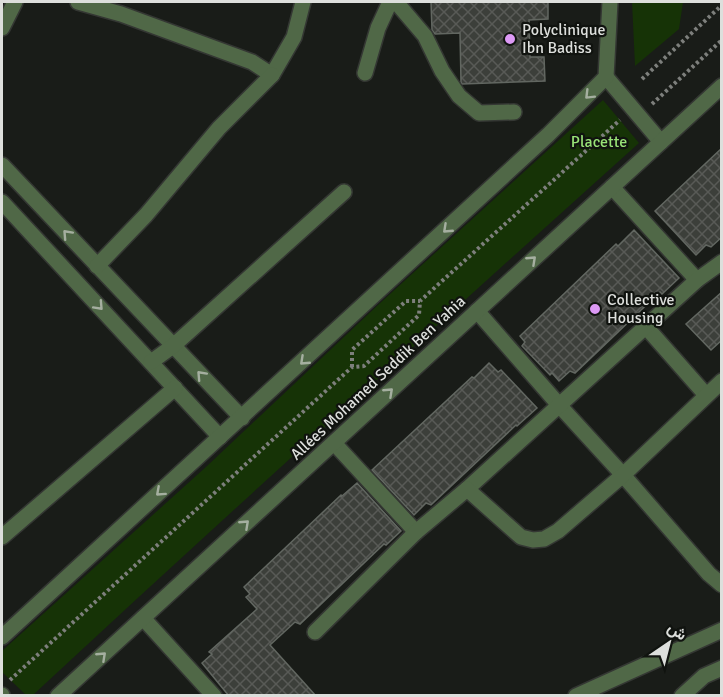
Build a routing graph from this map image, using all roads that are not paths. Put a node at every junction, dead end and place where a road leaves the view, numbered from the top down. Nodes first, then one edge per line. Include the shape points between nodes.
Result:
1 (15, 2) edge
2 (78, 2) edge
3 (303, 2) edge
4 (390, 2) edge
5 (396, 2) edge
6 (610, 2) edge
7 (2, 28) edge
8 (365, 73) dead end
9 (272, 75) junction
10 (606, 77) junction
11 (722, 86) edge
12 (514, 112) dead end
13 (661, 142) junction
14 (2, 165) edge
15 (612, 187) junction
16 (344, 192) dead end
17 (2, 202) edge
18 (722, 262) edge
19 (97, 266) junction
20 (698, 280) junction
21 (477, 311) junction
22 (647, 328) junction
23 (173, 346) junction
24 (152, 362) junction
25 (722, 381) edge
26 (176, 388) junction
27 (706, 395) junction
28 (559, 405) junction
29 (242, 418) junction
30 (220, 437) junction
31 (334, 442) junction
32 (623, 475) junction
33 (467, 489) junction
34 (416, 532) junction
35 (2, 537) edge
36 (722, 585) edge
37 (143, 618) junction
38 (722, 630) edge
39 (315, 632) dead end
40 (2, 638) edge
41 (722, 668) edge
42 (58, 696) edge
43 (214, 696) edge
44 (576, 696) edge
45 (682, 696) edge

1 - 7 street
2 - 9 street via 252,62
3 - 9 street via 294,36
4 - 8 street
5 - 12 street via 425,36 459,96 479,113
6 - 10 street
9 - 19 street via 219,128 147,215
10 - 13 street
10 -> 29 street
11 - 13 street, Allées Mohamed Seddik Ben Yahia
13 - 15 street, Allées Mohamed Seddik Ben Yahia
19 -> 14 street
15 - 20 street
21 -> 15 street, Allées Mohamed Seddik Ben Yahia
16 - 23 street
17 -> 24 street
18 - 20 street
19 - 23 street
20 - 22 street
21 - 28 street
31 -> 21 street, Allées Mohamed Seddik Ben Yahia
22 - 27 street
22 - 28 street
23 - 24 street
29 -> 23 street
24 - 26 street
25 - 27 street
26 - 30 street
26 - 35 street
27 - 32 street
28 - 32 street
28 - 33 street
29 - 30 street
30 -> 40 street
31 - 34 street
37 -> 31 street, Allées Mohamed Seddik Ben Yahia
32 - 33 street via 544,539 520,537
32 - 36 street
33 - 34 street
34 - 39 street
42 -> 37 street, Allées Mohamed Seddik Ben Yahia
37 - 43 street
38 - 44 street
41 - 45 street via 704,676

